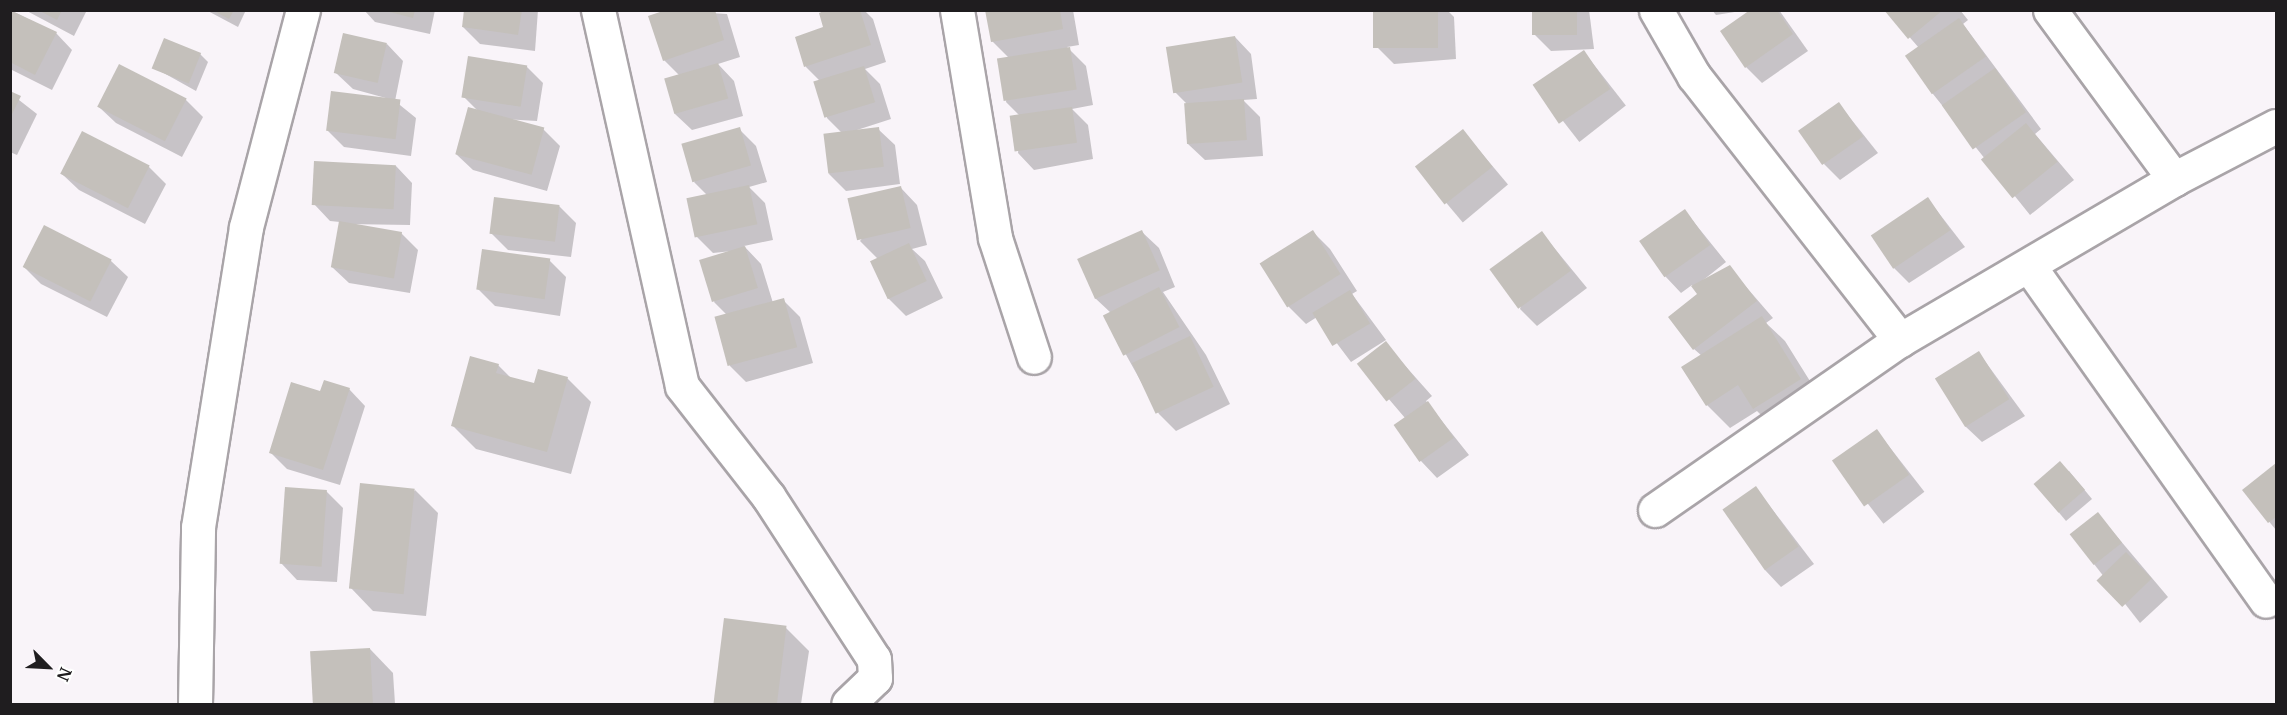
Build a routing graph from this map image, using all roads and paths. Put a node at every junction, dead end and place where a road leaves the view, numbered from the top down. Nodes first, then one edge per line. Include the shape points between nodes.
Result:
1 (303, 10) edge
2 (598, 10) edge
3 (957, 10) edge
4 (1656, 10) edge
5 (2050, 10) edge
6 (2277, 126) edge
7 (2174, 179) junction
8 (2029, 266) junction
9 (1900, 340) junction
10 (1034, 357) dead end
11 (1655, 510) dead end
12 (2266, 601) dead end
13 (195, 705) edge
14 (848, 705) edge

1 - 13 street via 246,227 200,516
2 - 14 street via 682,386 768,496 874,659 875,678
3 - 10 street via 995,238
4 - 9 street via 1694,76 1757,151
5 - 7 street
6 - 7 street
7 - 8 street
8 - 9 street
8 - 12 street
9 - 11 street

